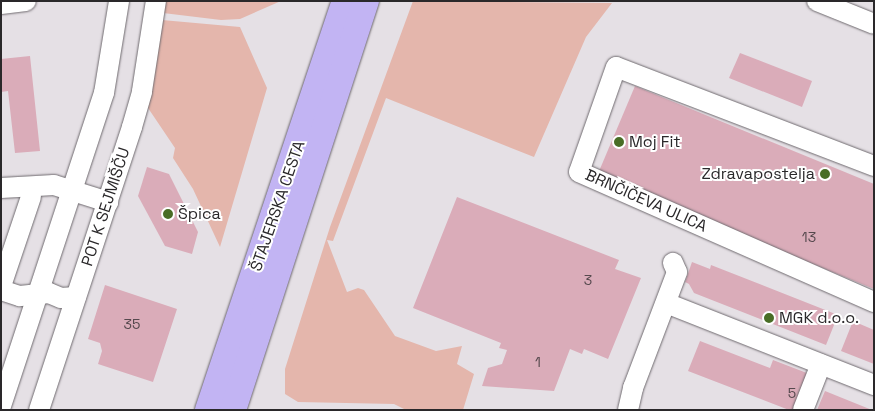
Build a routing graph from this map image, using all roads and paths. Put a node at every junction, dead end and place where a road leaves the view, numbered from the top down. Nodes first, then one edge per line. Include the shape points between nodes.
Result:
1 (26, 1) edge
2 (119, 1) edge
3 (156, 1) edge
4 (345, 1) edge
5 (366, 1) edge
6 (817, 1) edge
7 (1, 4) edge
8 (874, 24) edge
9 (874, 166) edge
10 (1, 188) edge
11 (72, 191) junction
12 (31, 197) dead end
13 (108, 202) junction
14 (672, 263) dead end
15 (1, 288) edge
16 (41, 288) junction
17 (76, 297) junction
18 (874, 302) edge
19 (666, 303) junction
20 (821, 364) junction
21 (245, 373) junction
22 (874, 385) edge
23 (1, 406) edge
24 (39, 410) edge
25 (208, 410) edge
26 (233, 410) edge
27 (252, 410) edge
28 (628, 410) edge
29 (803, 410) edge

1 - 7 street
2 - 11 street via 104,93
3 - 13 street, POT K SEJMIŠČU via 142,91
4 - 25 main road, ŠTAJERSKA CESTA
5 - 21 main road, ŠTAJERSKA CESTA
6 - 8 street
9 - 18 street, BRNČIČEVA ULICA via 616,67 579,172
10 - 11 street via 54,185
11 - 13 street
11 - 16 street
12 - 15 street
13 - 17 street, POT K SEJMIŠČU
14 - 19 street via 677,272
15 - 16 street via 20,296
16 - 17 street
16 - 23 street
17 - 24 street, POT K SEJMIŠČU
19 - 20 street
19 - 28 street via 633,388
20 - 22 street
20 - 29 street
21 - 26 main road, ŠTAJERSKA CESTA
21 - 27 main road

